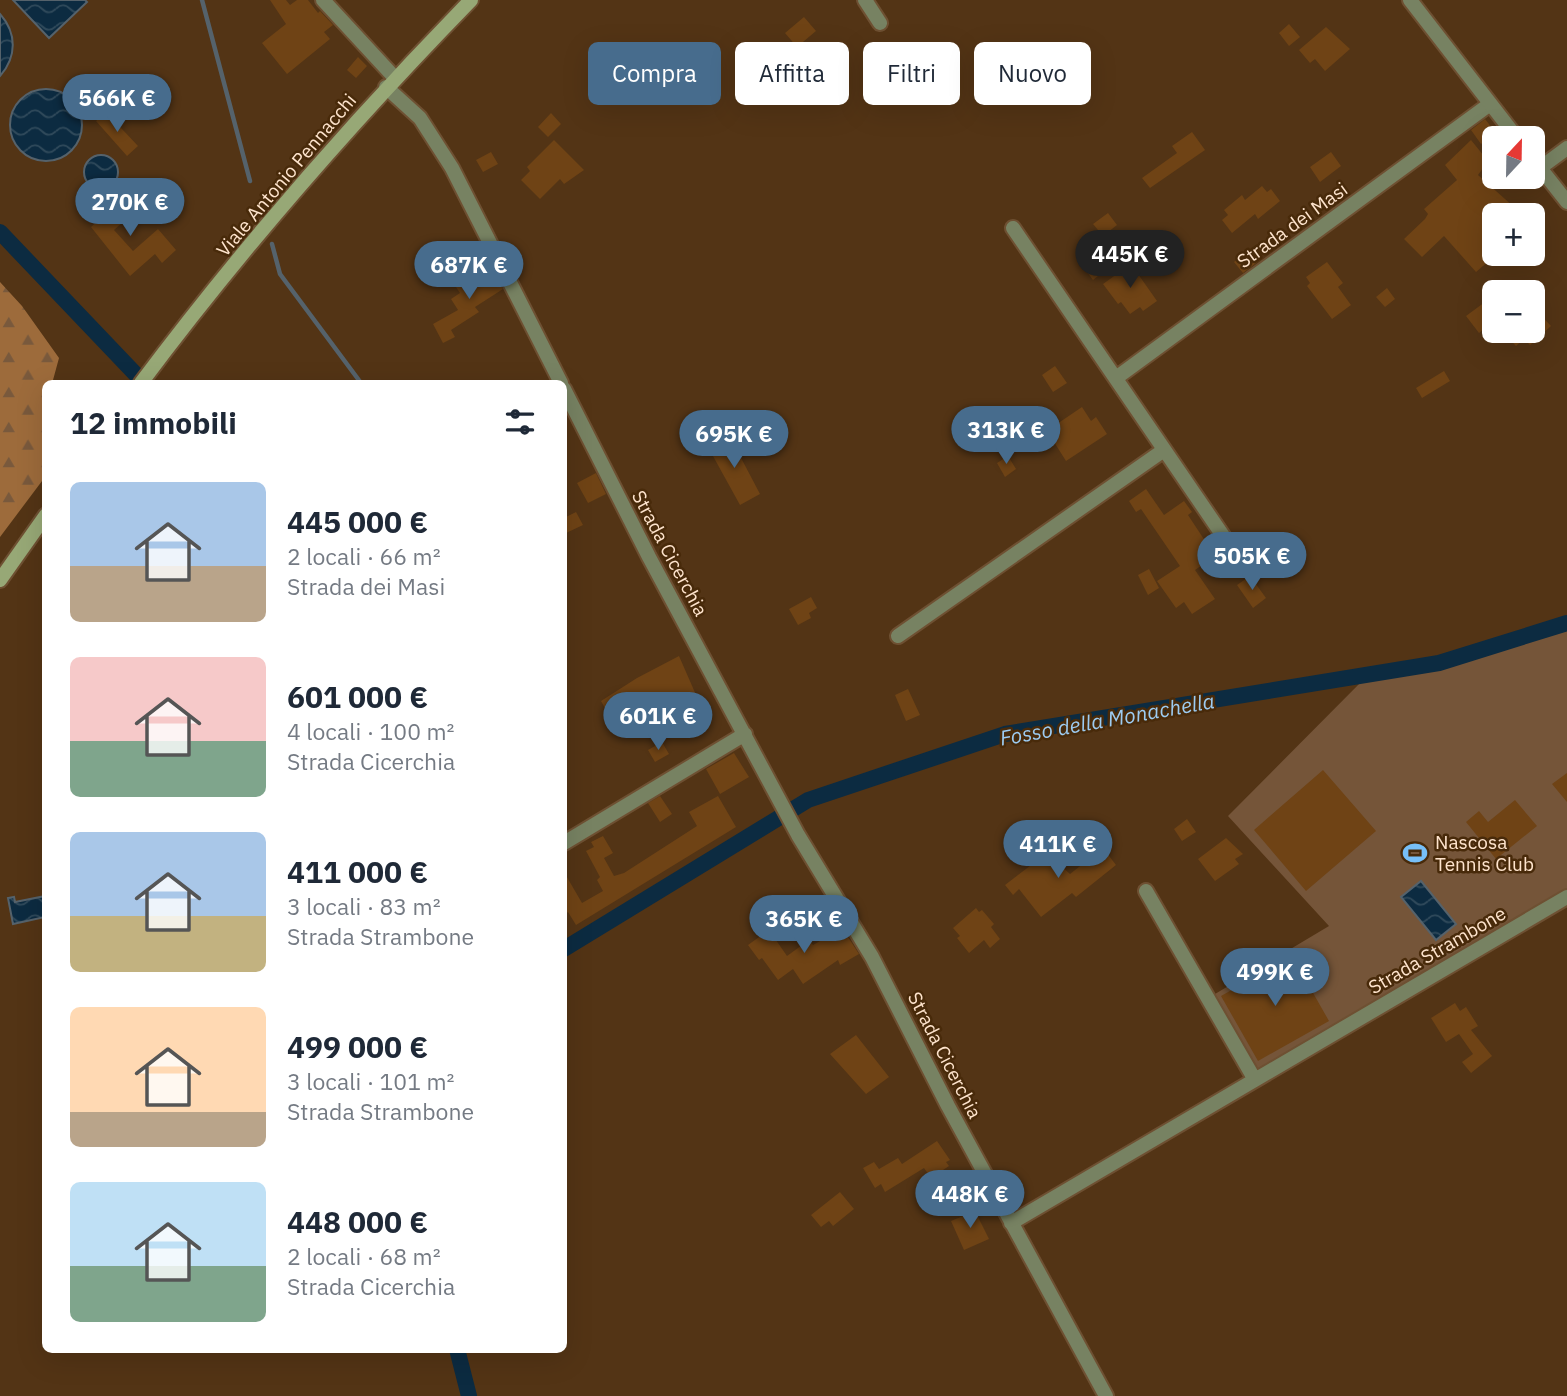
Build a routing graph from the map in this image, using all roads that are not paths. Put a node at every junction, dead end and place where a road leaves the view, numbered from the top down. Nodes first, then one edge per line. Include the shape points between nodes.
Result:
1 (323, 0) edge
2 (471, 0) edge
3 (864, 0) edge
4 (1410, 0) edge
5 (880, 23) dead end
6 (391, 83) junction
7 (1490, 104) junction
8 (1507, 126) edge
9 (1567, 148) edge
10 (1545, 159) edge
11 (1545, 173) edge
12 (1567, 202) edge
13 (1013, 228) dead end
14 (1116, 378) junction
15 (143, 380) edge
16 (559, 380) edge
17 (567, 394) edge
18 (1164, 450) junction
19 (42, 521) edge
20 (1230, 546) dead end
21 (0, 580) edge
22 (898, 636) dead end
23 (745, 734) junction
24 (567, 842) edge
25 (1146, 891) dead end
26 (1567, 897) edge
27 (1255, 1080) junction
28 (1011, 1223) junction
29 (1106, 1396) edge

1 - 6 street
2 - 6 main road, Viale Antonio Pennacchi
3 - 5 street
4 - 7 street
6 - 15 main road, Viale Antonio Pennacchi via 262,230
6 - 16 street via 452,169
7 - 8 street
7 - 14 street, Strada dei Masi
9 - 10 street
11 - 12 street
13 - 14 street
14 - 18 street
17 - 23 street, Strada Cicerchia
18 - 20 street
18 - 22 street
19 - 21 main road
23 - 24 street
23 - 28 street, Strada Cicerchia via 798,835 876,964
25 - 27 street
26 - 27 street, Strada Strambone
27 - 28 street, Strada Strambone
28 - 29 street, Strada Cicerchia

